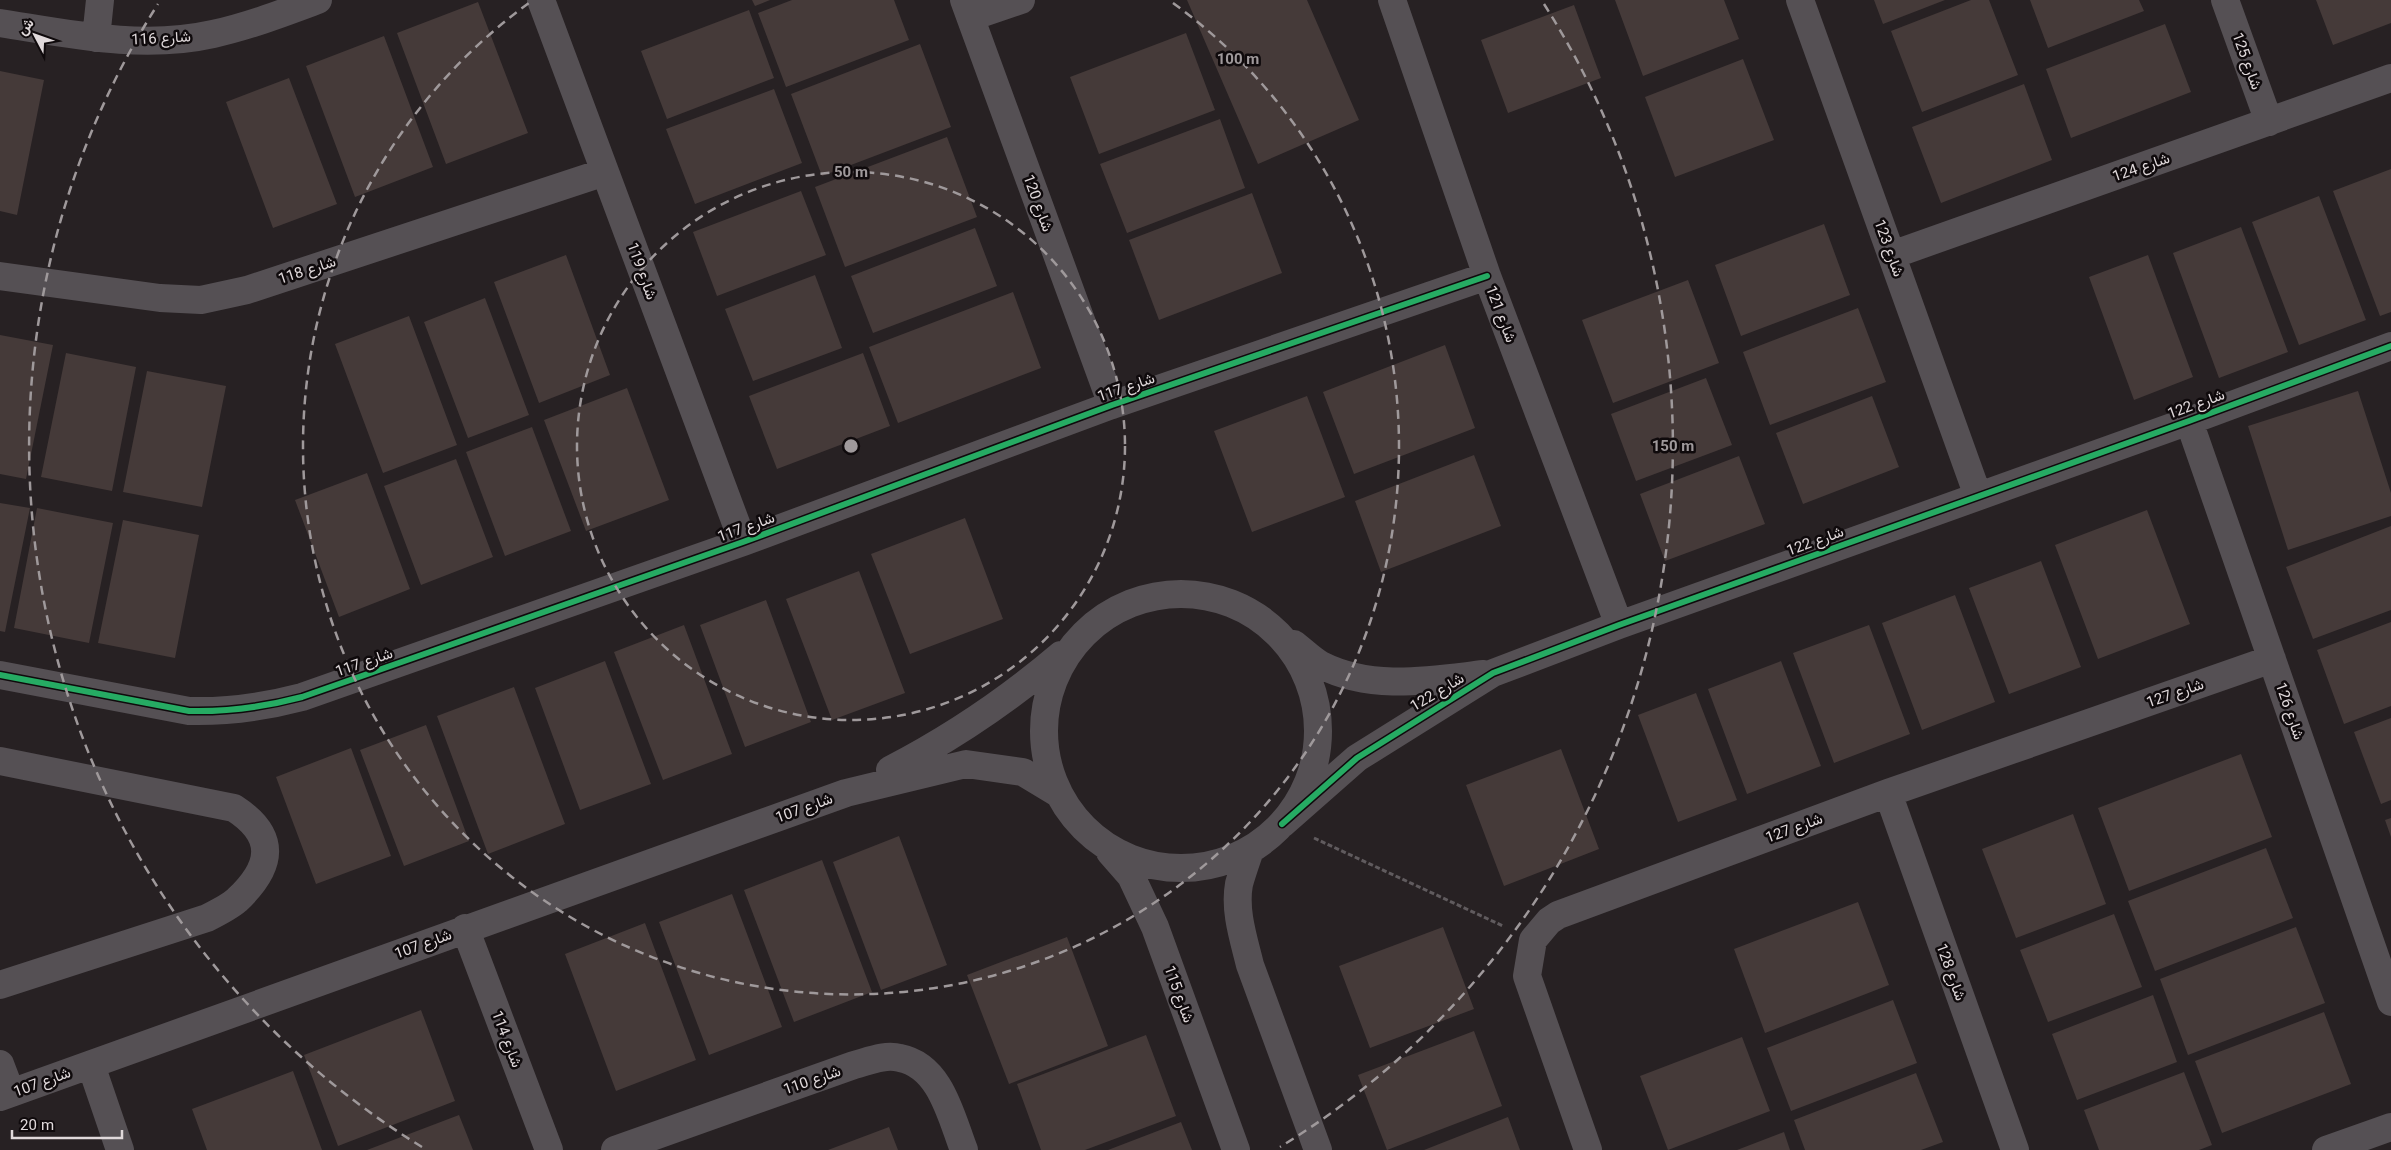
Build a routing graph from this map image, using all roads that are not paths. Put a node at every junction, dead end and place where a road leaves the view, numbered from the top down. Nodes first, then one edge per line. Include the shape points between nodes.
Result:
1 (100, 0) edge
2 (318, 0) edge
3 (541, 0) edge
4 (1021, 0) edge
5 (1392, 0) edge
6 (1800, 0) edge
7 (2225, 0) edge
8 (967, 9) edge
9 (0, 23) edge
10 (96, 38) junction
11 (2391, 78) edge
12 (2269, 122) junction
13 (605, 172) junction
14 (1892, 255) junction
15 (0, 276) edge
16 (1487, 276) junction
17 (2391, 346) edge
18 (1112, 405) junction
19 (2189, 421) junction
20 (1978, 496) junction
21 (742, 542) junction
22 (1619, 625) junction
23 (1284, 637) junction
24 (1068, 649) junction
25 (2272, 659) junction
26 (1492, 673) junction
27 (0, 675) edge
28 (0, 761) edge
29 (1056, 792) junction
30 (846, 793) junction
31 (1888, 794) junction
32 (1282, 824) junction
33 (1105, 847) junction
34 (1250, 850) junction
35 (465, 928) junction
36 (0, 985) edge
37 (2391, 1002) edge
38 (0, 1064) edge
39 (91, 1065) junction
40 (6, 1095) edge
41 (2391, 1127) edge
42 (120, 1150) edge
43 (549, 1150) edge
44 (614, 1150) edge
45 (964, 1150) edge
46 (1236, 1150) edge
47 (1318, 1150) edge
48 (1588, 1150) edge
49 (2015, 1150) edge
50 (2326, 1150) edge

1 - 10 street
2 - 10 street, شارع 116 via 264,20 212,34 168,40
3 - 13 street, شارع 119
4 - 8 street
5 - 16 street, شارع 121
6 - 14 street, شارع 123
7 - 12 street, شارع 125
8 - 18 street, شارع 120
9 - 10 street, شارع 116
11 - 12 street, شارع 124
12 - 14 street, شارع 124
13 - 15 street, شارع 118 via 247,290 201,300 108,293
13 - 21 street, شارع 119
14 - 20 street, شارع 123
16 - 18 street, شارع 117
16 - 22 street, شارع 121
17 - 19 street, شارع 122
18 - 21 street, شارع 117
19 - 20 street, شارع 122
19 - 25 street, شارع 126
20 - 22 street, شارع 122
21 - 27 street, شارع 117 via 302,697 262,707 219,712 189,711
22 - 26 street, شارع 122
23 - 24 street, شارع 122 via 1246,607 1198,592 1149,595 1104,615
23 - 26 street, شارع 122 via 1321,665 1376,680 1407,683
23 - 32 street via 1310,681 1319,731 1309,781
24 - 29 street via 1047,695 1042,744
24 - 30 street, شارع 107 via 1022,688 960,731
25 - 31 street, شارع 127
25 - 37 street, شارع 126
26 - 32 street, شارع 122 via 1357,758
28 - 36 street via 234,808 262,832 266,846 263,864 251,885 236,901 207,918
29 - 30 street, شارع 107 via 1024,772 966,764
29 - 33 street via 1077,823
30 - 35 street, شارع 107
31 - 48 street, شارع 127 via 1549,921 1533,940 1527,976
31 - 49 street, شارع 128
32 - 34 street, شارع 122
33 - 34 street, شارع 122 via 1140,863 1177,869 1215,865
33 - 46 street, شارع 115 via 1131,876 1155,927
34 - 47 street via 1239,886 1242,935
35 - 39 street, شارع 107
35 - 43 street, شارع 114
38 - 40 street
39 - 40 street, شارع 107
39 - 42 street
41 - 50 street
44 - 45 street, شارع 110 via 854,1065 900,1057 919,1065 941,1091

